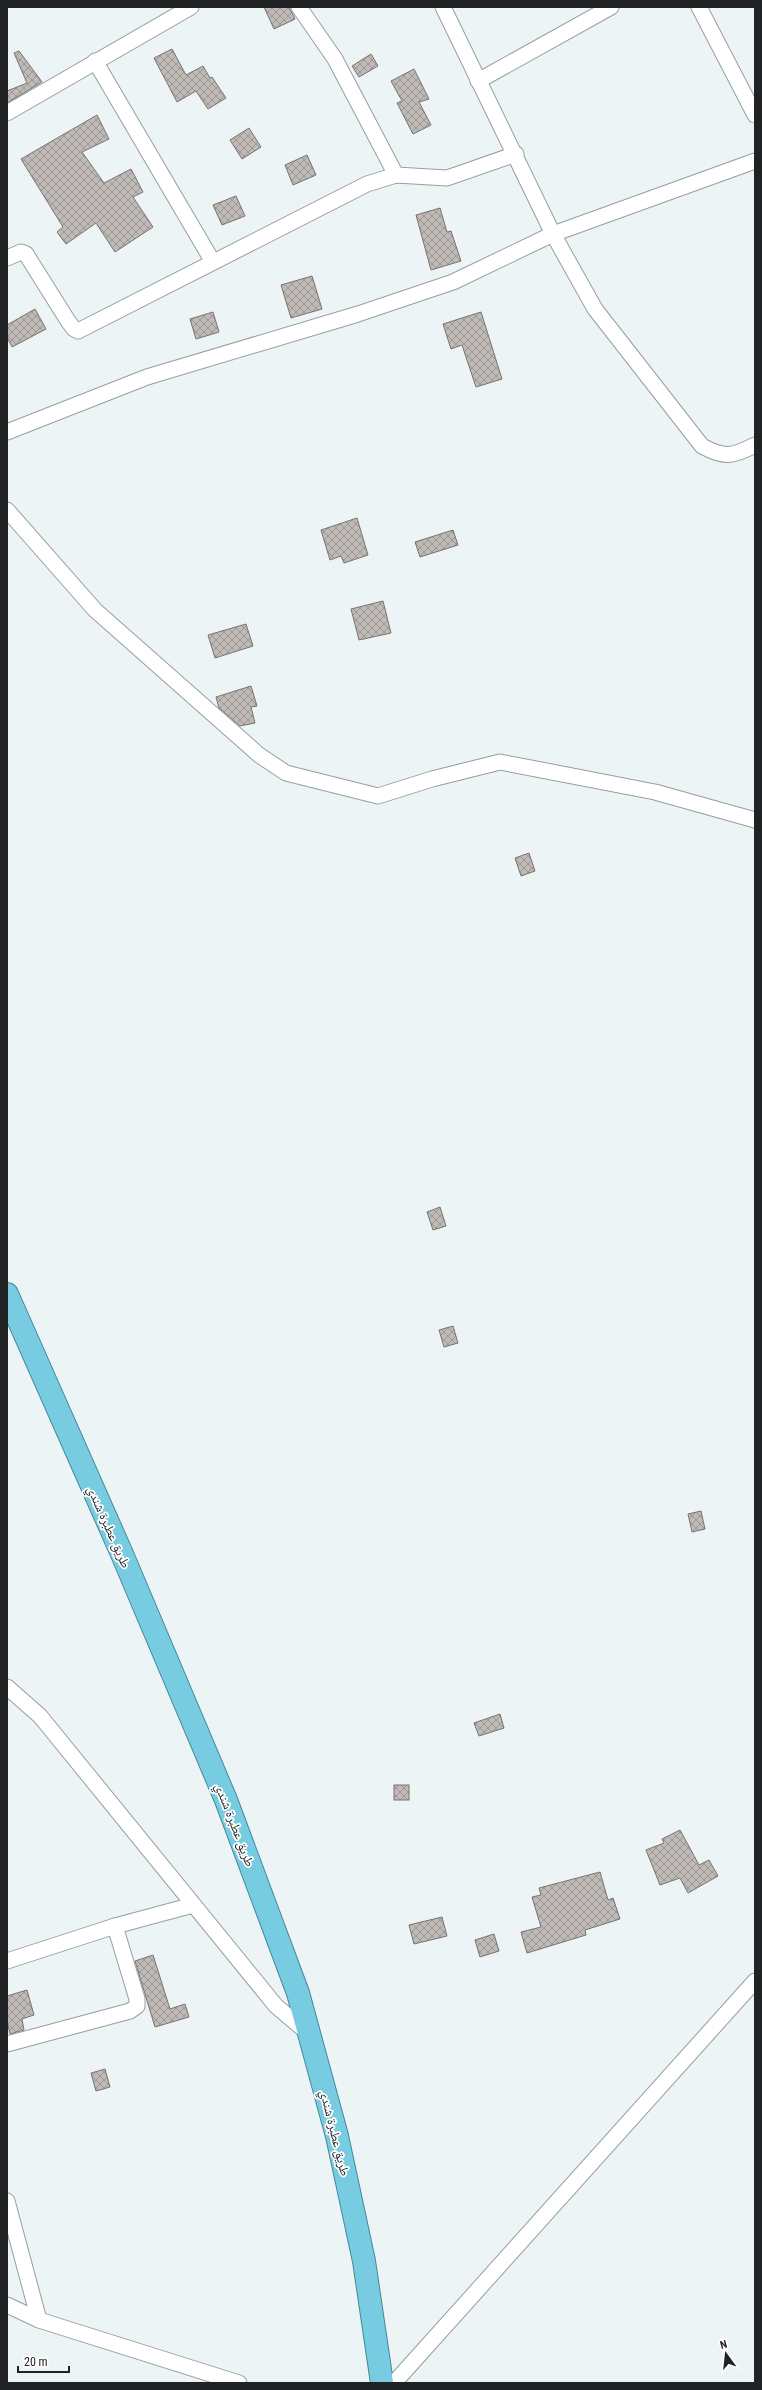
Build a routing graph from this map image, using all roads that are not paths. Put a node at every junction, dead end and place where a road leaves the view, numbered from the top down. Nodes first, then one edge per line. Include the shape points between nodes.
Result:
1 (191, 7) edge
2 (299, 7) edge
3 (443, 7) edge
4 (611, 7) edge
5 (699, 7) edge
6 (95, 61) junction
7 (478, 81) junction
8 (7, 113) edge
9 (755, 115) edge
10 (516, 154) junction
11 (755, 161) edge
12 (396, 175) junction
13 (552, 234) junction
14 (7, 258) edge
15 (212, 262) junction
16 (7, 432) edge
17 (755, 445) edge
18 (7, 510) edge
19 (755, 820) edge
20 (7, 1294) edge
21 (7, 1687) edge
22 (193, 1905) junction
23 (115, 1926) junction
24 (7, 1961) edge
25 (755, 1981) edge
26 (308, 2033) junction
27 (7, 2044) edge
28 (7, 2201) edge
29 (7, 2305) edge
30 (39, 2320) junction
31 (239, 2383) edge
32 (382, 2383) edge
33 (394, 2383) edge

1 - 6 street
2 - 12 street via 335,59 362,106
3 - 7 street
4 - 7 street
5 - 9 street
6 - 8 street
6 - 15 street
7 - 10 street
10 - 12 street via 447,178
10 - 13 street
11 - 13 street
12 - 15 street via 367,184
13 - 16 street via 453,282 358,314 147,377
13 - 17 street via 595,308 702,446 718,455 737,454
14 - 15 street via 21,252 26,254 68,321 78,331
18 - 19 street via 95,610 259,755 286,773 378,796 500,762 655,792
20 - 26 highway, طريق عطبرة شندي via 122,1554 226,1800 298,1993
21 - 22 street via 40,1716
22 - 23 street
22 - 26 street via 276,2006
23 - 24 street
23 - 27 street via 137,2006 130,2011
25 - 33 street
26 - 32 highway, طريق عطبرة شندي via 337,2136 362,2253
28 - 30 street
29 - 30 street
30 - 31 street

